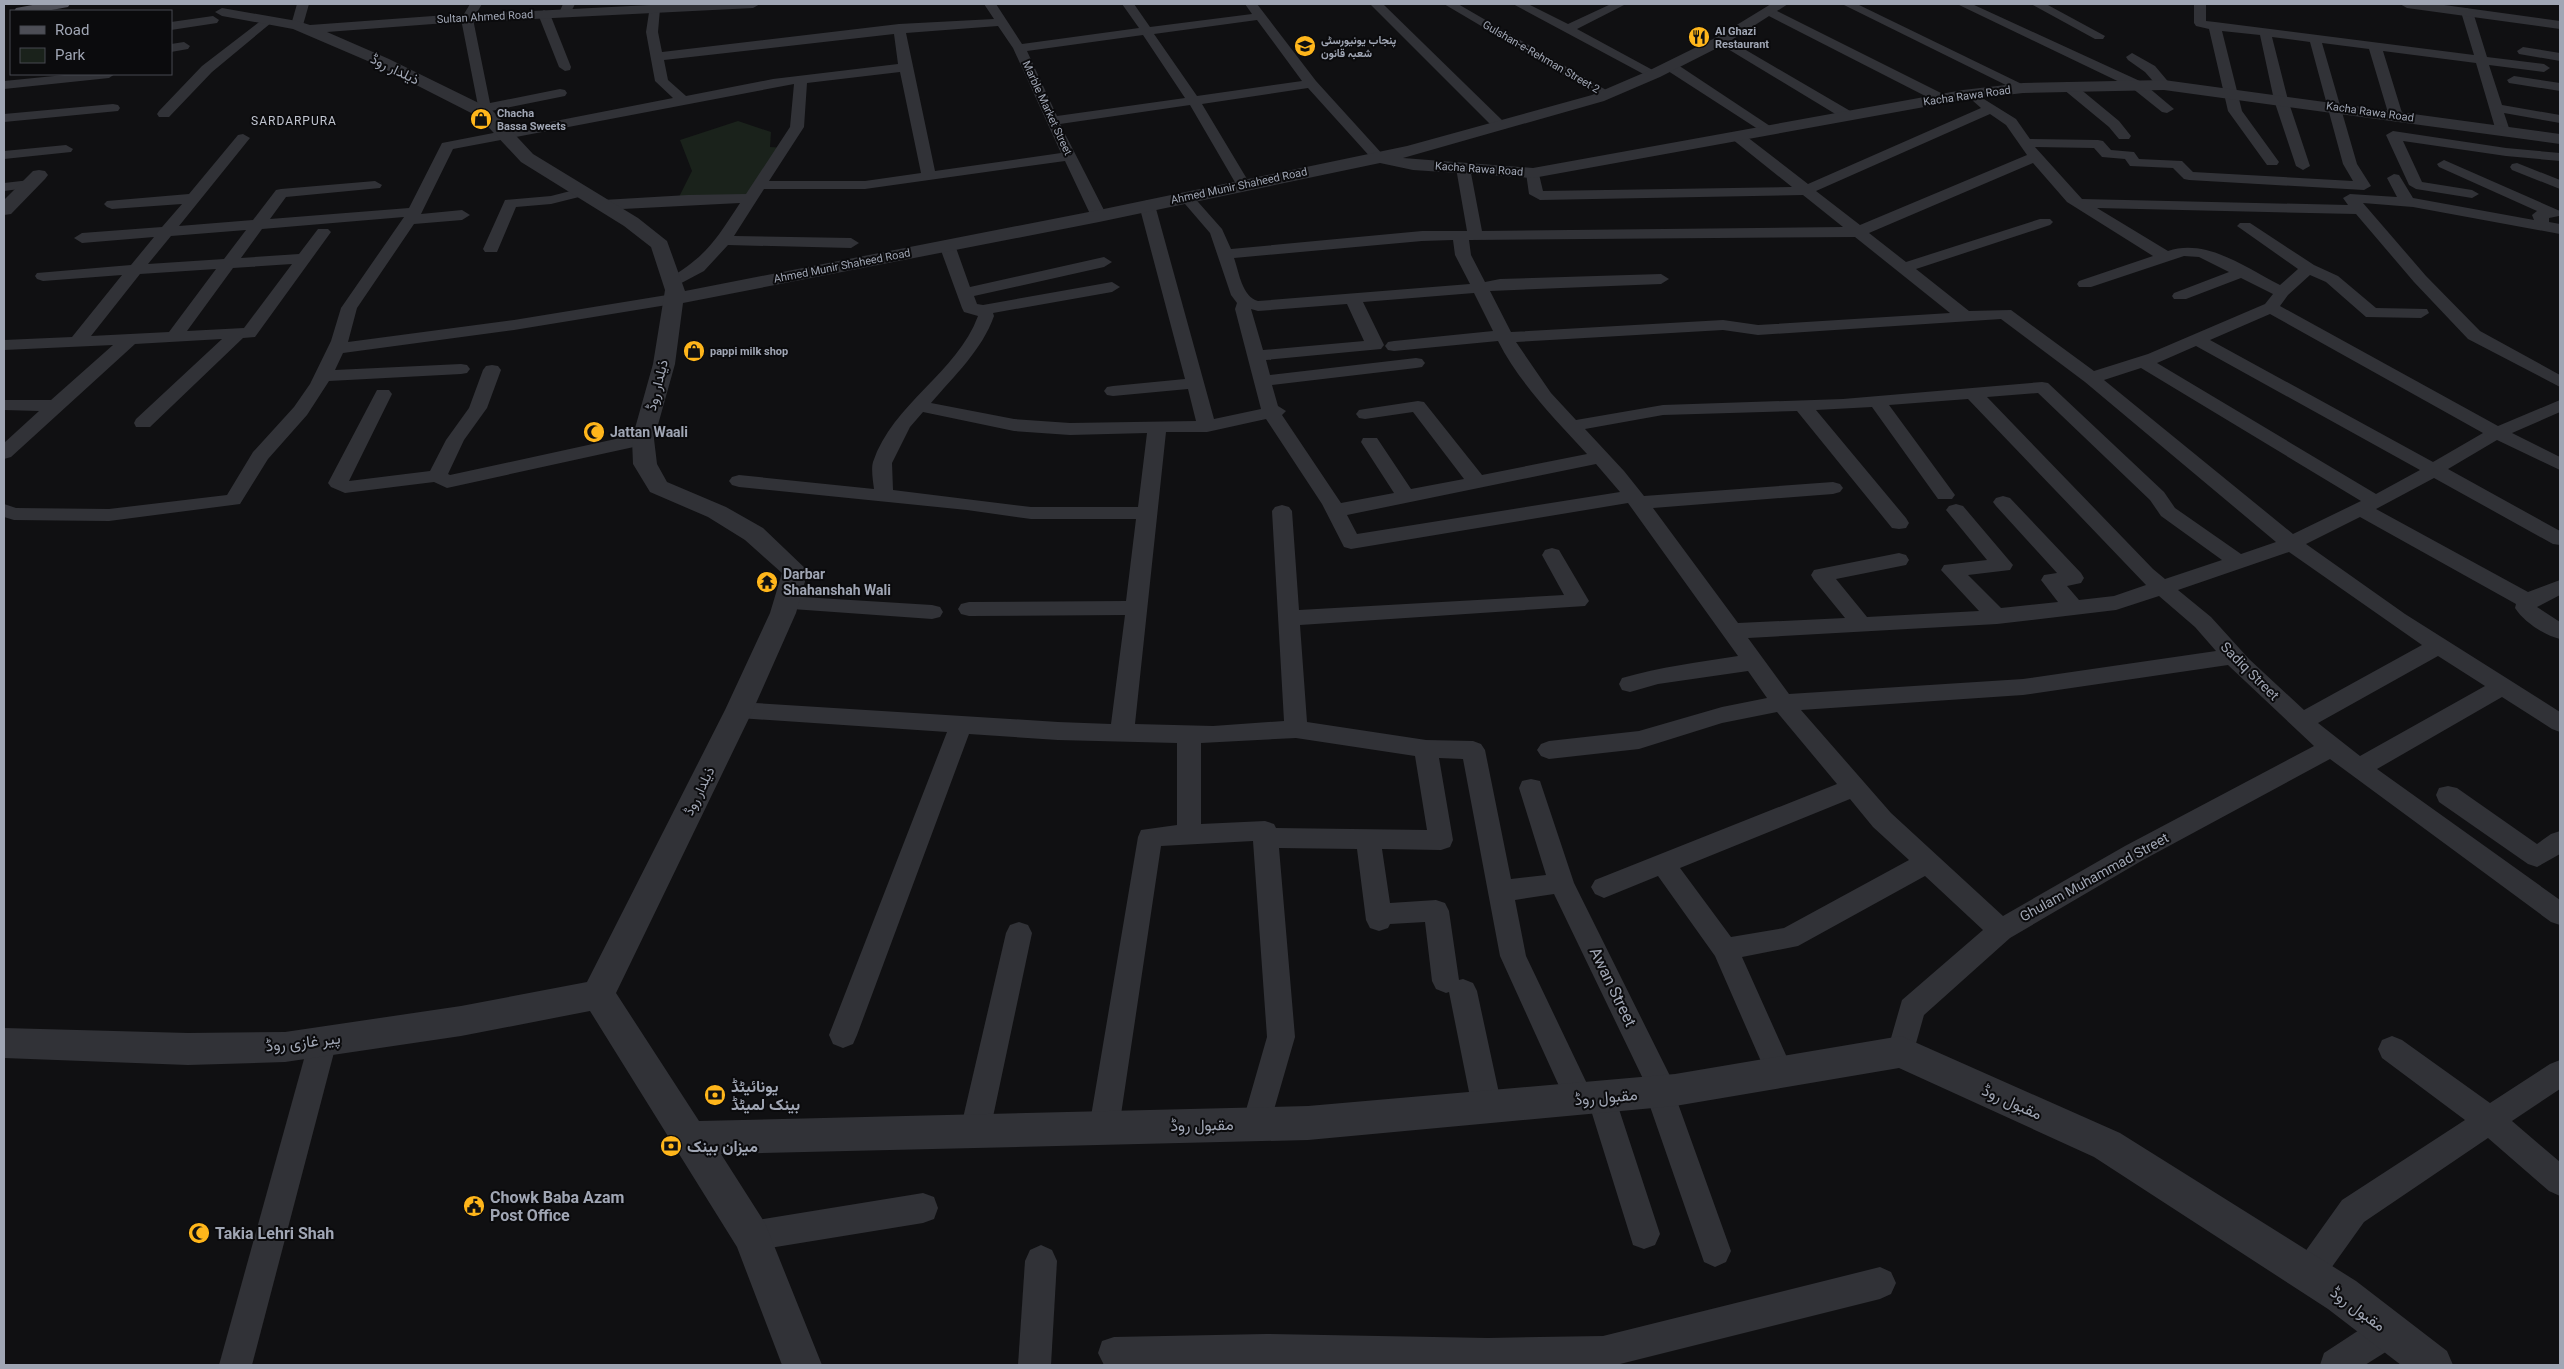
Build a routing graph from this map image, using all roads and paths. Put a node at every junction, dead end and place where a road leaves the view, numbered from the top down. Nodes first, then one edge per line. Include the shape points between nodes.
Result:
1 (63, 4) edge
2 (476, 4) edge
3 (753, 4) edge
4 (990, 4) edge
5 (1128, 4) edge
6 (1251, 4) edge
7 (1376, 4) edge
8 (1450, 4) edge
9 (1519, 4) edge
10 (1620, 4) edge
11 (1848, 4) edge
12 (1963, 4) edge
13 (2037, 4) edge
14 (2200, 4) edge
15 (2407, 4) edge
16 (2521, 4) edge
17 (719, 5) edge
18 (1775, 7) edge
19 (567, 9) edge
20 (654, 9) junction
21 (30, 10) edge
22 (2467, 12) junction
23 (544, 14) junction
24 (218, 16) joint
25 (1261, 16) junction
26 (302, 19) edge
27 (467, 19) junction
28 (267, 20) junction
29 (2524, 20) junction
30 (1002, 22) junction
31 (2560, 25) edge
32 (172, 26) edge
33 (2215, 26) junction
34 (899, 28) junction
35 (1568, 29) junction
36 (1148, 31) junction
37 (2265, 32) junction
38 (2098, 36) dead end
39 (2315, 39) junction
40 (1722, 40) junction
41 (2477, 45) junction
42 (2375, 47) junction
43 (1020, 48) junction
44 (2496, 48) dead end
45 (2514, 50) dead end
46 (656, 56) junction
47 (2132, 57) dead end
48 (2560, 57) edge
49 (2482, 60) junction
50 (1670, 66) junction
51 (565, 67) dead end
52 (905, 67) junction
53 (2544, 68) dead end
54 (1654, 74) junction
55 (99, 75) edge
56 (2487, 76) junction
57 (800, 80) junction
58 (1312, 84) junction
59 (4, 85) edge
60 (2137, 85) junction
61 (2164, 85) junction
62 (2068, 86) junction
63 (2560, 87) edge
64 (2023, 88) junction
65 (1606, 94) junction
66 (1970, 94) junction
67 (2232, 94) junction
68 (1942, 99) junction
69 (684, 100) junction
70 (2281, 100) junction
71 (1194, 101) junction
72 (2334, 107) junction
73 (113, 108) dead end
74 (1992, 108) junction
75 (2496, 108) junction
76 (2167, 109) dead end
77 (484, 111) junction
78 (164, 114) dead end
79 (1847, 115) junction
80 (2396, 116) junction
81 (4, 118) edge
82 (2560, 119) edge
83 (572, 121) junction
84 (1052, 121) junction
85 (1500, 126) junction
86 (1769, 130) junction
87 (2503, 131) junction
88 (504, 134) junction
89 (1737, 136) junction
90 (2124, 136) dead end
91 (243, 138) dead end
92 (2560, 140) edge
93 (2026, 143) junction
94 (66, 150) dead end
95 (4, 155) edge
96 (1069, 156) junction
97 (2035, 157) junction
98 (2560, 157) edge
99 (1378, 158) junction
100 (2272, 162) dead end
101 (2444, 164) dead end
102 (2303, 166) dead end
103 (2517, 167) dead end
104 (1463, 168) junction
105 (1533, 173) junction
106 (929, 177) junction
107 (2394, 178) dead end
108 (35, 180) joint
109 (1243, 184) junction
110 (375, 185) dead end
111 (759, 185) junction
112 (2560, 185) edge
113 (4, 187) edge
114 (1805, 191) junction
115 (582, 192) junction
116 (2472, 194) dead end
117 (1186, 197) junction
118 (196, 198) junction
119 (751, 198) junction
120 (2079, 203) junction
121 (2408, 203) junction
122 (112, 204) dead end
123 (603, 205) junction
124 (1147, 205) junction
125 (4, 210) edge
126 (2359, 210) junction
127 (462, 215) dead end
128 (412, 216) junction
129 (1099, 216) junction
130 (2045, 222) dead end
131 (258, 223) junction
132 (2543, 225) junction
133 (2245, 226) dead end
134 (2560, 229) edge
135 (167, 231) junction
136 (323, 232) dead end
137 (1857, 232) junction
138 (1468, 235) junction
139 (82, 238) dead end
140 (723, 240) junction
141 (851, 243) dead end
142 (947, 245) junction
143 (492, 249) dead end
144 (1225, 254) junction
145 (2165, 256) junction
146 (305, 258) junction
147 (229, 262) junction
148 (1104, 262) dead end
149 (1903, 268) junction
150 (2308, 268) junction
151 (137, 269) junction
152 (2242, 272) junction
153 (43, 276) dead end
154 (1662, 279) dead end
155 (2085, 284) dead end
156 (1112, 287) dead end
157 (1480, 288) junction
158 (673, 291) junction
159 (2282, 292) junction
160 (964, 293) junction
161 (2180, 296) dead end
162 (1353, 298) junction
163 (1246, 303) junction
164 (2271, 308) junction
165 (983, 310) junction
166 (2421, 313) dead end
167 (1965, 316) junction
168 (239, 333) junction
169 (174, 335) junction
170 (1504, 336) junction
171 (132, 337) junction
172 (78, 340) junction
173 (2197, 340) junction
174 (4, 345) edge
175 (1394, 346) dead end
176 (336, 349) junction
177 (1256, 356) junction
178 (2143, 362) junction
179 (1416, 363) dead end
180 (461, 369) dead end
181 (492, 370) dead end
182 (324, 376) junction
183 (2091, 378) junction
184 (1263, 382) junction
185 (2560, 382) edge
186 (1195, 383) junction
187 (1113, 391) dead end
188 (1972, 392) junction
189 (383, 394) dead end
190 (1877, 401) junction
191 (4, 405) edge
192 (1802, 405) junction
193 (2560, 405) edge
194 (55, 406) junction
195 (918, 406) junction
196 (1274, 412) junction
197 (1365, 414) dead end
198 (143, 423) dead end
199 (1157, 426) junction
200 (1207, 426) junction
201 (1573, 426) junction
202 (2497, 433) junction
203 (643, 439) junction
204 (1370, 442) dead end
205 (4, 453) edge
206 (1601, 456) junction
207 (2560, 464) edge
208 (2434, 470) junction
209 (437, 476) junction
210 (739, 481) dead end
211 (1476, 482) junction
212 (1833, 488) dead end
213 (884, 495) junction
214 (1406, 496) junction
215 (1636, 500) junction
216 (2003, 502) dead end
217 (2368, 506) junction
218 (1282, 511) dead end
219 (1335, 511) junction
220 (1147, 513) junction
221 (7, 516) edge
222 (1899, 523) dead end
223 (2560, 539) edge
224 (2291, 543) junction
225 (1552, 554) dead end
226 (1899, 560) dead end
227 (2238, 562) junction
228 (2163, 587) junction
229 (2560, 587) edge
230 (2527, 601) junction
231 (786, 603) junction
232 (1136, 608) junction
233 (2074, 608) junction
234 (969, 609) dead end
235 (932, 612) dead end
236 (1997, 617) junction
237 (1289, 618) junction
238 (1862, 625) junction
239 (1732, 631) junction
240 (2560, 632) edge
241 (2438, 646) junction
242 (2233, 656) junction
243 (1754, 662) junction
244 (1630, 684) dead end
245 (2502, 686) junction
246 (1783, 703) junction
247 (739, 710) junction
248 (2302, 721) junction
249 (2560, 724) edge
250 (961, 725) junction
251 (1296, 729) junction
252 (1122, 733) junction
253 (1189, 734) junction
254 (2331, 748) junction
255 (1426, 749) junction
256 (1549, 750) dead end
257 (2359, 768) junction
258 (1854, 787) junction
259 (1531, 788) dead end
260 (2448, 795) dead end
261 (1189, 834) junction
262 (1266, 838) junction
263 (1368, 839) junction
264 (2560, 841) edge
265 (1928, 862) junction
266 (1662, 863) junction
267 (1561, 883) junction
268 (1604, 887) dead end
269 (1501, 891) junction
270 (2560, 914) edge
271 (2000, 930) junction
272 (1019, 932) dead end
273 (1725, 949) junction
274 (598, 995) junction
275 (843, 1035) dead end
276 (323, 1041) junction
277 (4, 1043) edge
278 (2392, 1049) dead end
279 (1901, 1052) junction
280 (1780, 1073) junction
281 (2560, 1073) edge
282 (1662, 1092) junction
283 (1590, 1098) junction
284 (1487, 1107) junction
285 (2489, 1120) junction
286 (1257, 1124) junction
287 (1104, 1128) junction
288 (975, 1131) junction
289 (689, 1138) junction
290 (2560, 1181) edge
291 (923, 1208) dead end
292 (1644, 1234) dead end
293 (752, 1236) junction
294 (1716, 1251) dead end
295 (1041, 1261) dead end
296 (2308, 1274) junction
297 (1880, 1283) dead end
298 (2388, 1331) junction
299 (1114, 1353) dead end
300 (1265, 1358) edge
301 (1488, 1360) edge
302 (235, 1365) edge
303 (802, 1365) edge
304 (1034, 1365) edge
305 (2336, 1365) edge
306 (2433, 1365) edge

1 - 21 main road
2 - 27 street
3 - 17 street, Sultan Ahmed Road
4 - 30 street, Marble Market Street
5 - 36 street
6 - 25 street
7 - 85 street
8 - 65 street, Gulshan-e-Rehman Street 2
9 - 35 street
10 - 35 street
11 - 64 street
12 - 60 street
13 - 38 street
14 - 33 street via 2200,23
15 - 22 street
16 - 29 street
17 - 20 street, Sultan Ahmed Road
18 - 40 street, Ahmed Munir Shaheed Road
18 - 68 street
19 - 20 street, Sultan Ahmed Road
19 - 23 street, Sultan Ahmed Road
20 - 46 street via 652,32
22 - 29 street
22 - 41 street
23 - 27 street, Sultan Ahmed Road
23 - 51 street
24 - 28 street, ذیلدار روڈ
24 - 32 street
25 - 36 street
25 - 58 street
26 - 27 street, Sultan Ahmed Road
26 - 28 street, ذیلدار روڈ
26 - 77 street, ذیلدار روڈ
27 - 77 street
28 - 78 street via 208,69
29 - 31 street
30 - 34 street
30 - 43 street, Marble Market Street
33 - 37 street
33 - 67 street
34 - 46 street
34 - 52 street
35 - 54 street
36 - 43 street
36 - 71 street
37 - 39 street
37 - 70 street
39 - 42 street
39 - 72 street
40 - 50 street, Ahmed Munir Shaheed Road
40 - 79 street
41 - 44 street
41 - 49 street
42 - 49 street
42 - 80 street
43 - 84 street, Marble Market Street
45 - 48 street
46 - 69 street via 662,81
47 - 61 street via 2150,69
49 - 53 street
49 - 56 street
50 - 54 street, Ahmed Munir Shaheed Road
50 - 86 street
52 - 57 street
52 - 106 street
54 - 65 street, Ahmed Munir Shaheed Road
55 - 59 street
56 - 63 street
56 - 75 street
57 - 69 street
57 - 111 street via 798,127
58 - 71 street
58 - 99 street
60 - 61 street, Kacha Rawa Road
60 - 62 street, Kacha Rawa Road
60 - 76 street
61 - 67 street, Kacha Rawa Road
62 - 64 street, Kacha Rawa Road
62 - 90 street
64 - 66 street, Kacha Rawa Road
65 - 85 street, Ahmed Munir Shaheed Road
66 - 68 street, Kacha Rawa Road
66 - 74 street
67 - 70 street, Kacha Rawa Road
67 - 100 street via 2235,111
68 - 79 street, Kacha Rawa Road
69 - 83 street
70 - 72 street, Kacha Rawa Road
70 - 102 street
71 - 84 street
71 - 109 street
72 - 80 street, Kacha Rawa Road
72 - 93 street via 2350,164 2364,186 2189,176 2178,164 2135,163 2129,155 2107,154 2098,144
73 - 81 street
74 - 93 street via 2011,122
74 - 114 street
75 - 82 street
75 - 87 street
77 - 83 street via 558,87
77 - 88 street, ذیلدار روڈ
79 - 86 street, Kacha Rawa Road
80 - 87 street, Kacha Rawa Road
83 - 88 street
84 - 96 street, Marble Market Street
85 - 99 street, Ahmed Munir Shaheed Road
86 - 89 street, Kacha Rawa Road
87 - 92 street, Kacha Rawa Road
88 - 115 street, ذیلدار روڈ via 527,158
88 - 128 street via 447,146
89 - 105 street, Kacha Rawa Road
89 - 114 street
91 - 118 street
93 - 97 street
94 - 95 street
96 - 106 street
96 - 129 street, Marble Market Street
97 - 120 street
97 - 137 street
98 - 116 street via 2392,135 2416,185
99 - 104 street, Kacha Rawa Road via 1414,165
99 - 109 street, Ahmed Munir Shaheed Road
101 - 132 street via 2554,213 2540,216
103 - 112 street
104 - 105 street, Kacha Rawa Road
104 - 138 street
105 - 114 street via 1536,194 1540,196
106 - 111 street via 865,186
107 - 121 street
108 - 113 street
108 - 125 street
109 - 117 street, Ahmed Munir Shaheed Road
110 - 131 street via 280,192
111 - 119 street
114 - 137 street
115 - 123 street, ذیلدار روڈ
115 - 143 street via 551,200 510,203
117 - 124 street, Ahmed Munir Shaheed Road
117 - 144 street via 1217,232
118 - 122 street
118 - 135 street
119 - 123 street
119 - 140 street
120 - 126 street
120 - 145 street
121 - 126 street via 2350,198
121 - 132 street
123 - 158 street, ذیلدار روڈ via 660,245
124 - 129 street, Ahmed Munir Shaheed Road
124 - 186 street
126 - 185 street via 2474,335
127 - 128 street
128 - 131 street
128 - 176 street via 349,308
129 - 142 street, Ahmed Munir Shaheed Road
130 - 149 street
131 - 135 street
131 - 147 street
132 - 134 street
133 - 150 street
135 - 139 street
135 - 151 street
136 - 146 street
137 - 138 street
137 - 149 street
138 - 144 street via 1422,236
138 - 157 street via 1464,255
140 - 141 street
140 - 158 street via 716,251
142 - 158 street, Ahmed Munir Shaheed Road
142 - 160 street
144 - 163 street via 1239,295
145 - 152 street via 2183,250 2202,252
145 - 155 street
146 - 147 street
146 - 168 street via 250,333
147 - 151 street
147 - 169 street
148 - 160 street
149 - 167 street
150 - 159 street
150 - 166 street via 2332,279 2372,313
151 - 153 street
151 - 172 street
152 - 159 street
152 - 161 street
154 - 157 street via 1500,284
156 - 165 street
157 - 162 street
157 - 170 street
158 - 176 street via 514,325
158 - 203 street, ذیلدار روڈ via 664,364
159 - 164 street
160 - 165 street via 970,308
162 - 163 street via 1258,306
162 - 177 street via 1374,345
163 - 177 street via 1244,309
164 - 173 street
164 - 202 street
165 - 195 street via 986,316 981,330 967,351
167 - 170 street via 1758,330 1723,325
167 - 183 street via 2005,314
168 - 169 street
168 - 198 street
169 - 171 street
170 - 175 street
170 - 201 street via 1545,397
171 - 172 street
171 - 194 street
172 - 174 street
173 - 178 street
173 - 208 street
176 - 182 street
177 - 184 street
178 - 183 street
178 - 217 street
179 - 184 street
180 - 182 street
181 - 209 street via 478,408 455,440
182 - 221 street via 302,411 260,456 233,500 109,515
183 - 224 street
184 - 196 street
186 - 187 street
186 - 200 street
188 - 190 street
188 - 227 street via 2044,388 2157,496 2168,512
188 - 228 street, Sadiq Street via 2146,574
189 - 209 street via 338,484 345,487
190 - 192 street
190 - 236 street via 1950,503 2003,565 1951,570
191 - 194 street
192 - 201 street via 1663,410
192 - 222 street
193 - 202 street
194 - 205 street
195 - 199 street via 1014,425 1070,429
195 - 213 street via 902,425 882,463
196 - 200 street
196 - 219 street
197 - 211 street via 1418,406
199 - 200 street
199 - 220 street
201 - 206 street
202 - 207 street
202 - 208 street
203 - 209 street via 447,482
203 - 231 street, ذیلدار روڈ via 645,464 658,487 717,512 754,534 796,571
204 - 214 street
206 - 211 street
206 - 215 street
208 - 217 street
208 - 223 street
210 - 213 street
211 - 214 street
212 - 215 street
213 - 220 street via 1031,513
214 - 219 street
215 - 219 street via 1351,542
215 - 239 street
216 - 233 street via 2074,578 2051,580
217 - 224 street
217 - 230 street
218 - 237 street
220 - 232 street
224 - 227 street
224 - 241 street
225 - 237 street via 1578,601
226 - 238 street via 1820,575
227 - 228 street
228 - 233 street via 2116,603
228 - 242 street, Sadiq Street via 2203,622
229 - 230 street
230 - 240 street via 2526,608 2531,614
231 - 235 street
231 - 247 street, ذیلدار روڈ
232 - 234 street
232 - 252 street
233 - 236 street
236 - 238 street
237 - 251 street
238 - 239 street
239 - 243 street
241 - 245 street
241 - 248 street
242 - 246 street via 2023,687
242 - 248 street, Sadiq Street
243 - 244 street via 1658,676
243 - 246 street
245 - 249 street
245 - 257 street
246 - 256 street via 1722,715 1639,740
246 - 258 street
247 - 250 street
247 - 274 street, ذیلدار روڈ
248 - 254 street, Sadiq Street
250 - 252 street
250 - 275 street
251 - 253 street
251 - 255 street
252 - 253 street
253 - 261 street
254 - 257 street, Sadiq Street
254 - 271 street, Ghulam Muhammad Street via 2134,853
255 - 263 street via 1440,840
255 - 269 street via 1473,750
257 - 270 street, Sadiq Street
258 - 265 street via 1882,820
258 - 266 street
259 - 267 street, Awan Street
260 - 264 street via 2537,857
261 - 262 street via 1265,831
261 - 287 street via 1150,837
262 - 263 street
262 - 286 street via 1281,1037
263 - 284 street via 1379,917 1436,911
265 - 271 street
265 - 273 street via 1789,938
266 - 268 street
266 - 273 street
267 - 269 street
267 - 282 street, Awan Street
269 - 283 street via 1513,956
271 - 279 street, Ghulam Muhammad Street via 1912,1009
272 - 288 street
273 - 280 street
274 - 276 street, پیر غازی روڈ via 461,1022
274 - 289 street
276 - 277 street, پیر غازی روڈ via 285,1046 188,1048
276 - 302 street
278 - 285 street
279 - 280 street, مقبول روڈ
279 - 296 street, مقبول روڈ via 2107,1145
280 - 282 street, مقبول روڈ
281 - 285 street
282 - 283 street, مقبول روڈ
282 - 294 street, Awan Street
283 - 284 street, مقبول روڈ
283 - 292 street
284 - 286 street, مقبول روڈ via 1308,1123
285 - 290 street
285 - 296 street via 2353,1211
286 - 287 street, مقبول روڈ
287 - 288 street, مقبول روڈ
288 - 289 street, مقبول روڈ
289 - 293 street
291 - 293 street
293 - 303 street
295 - 304 street
296 - 298 street, مقبول روڈ via 2342,1295
297 - 301 street via 1603,1352
298 - 305 street
298 - 306 street, مقبول روڈ
299 - 300 street
300 - 301 street

